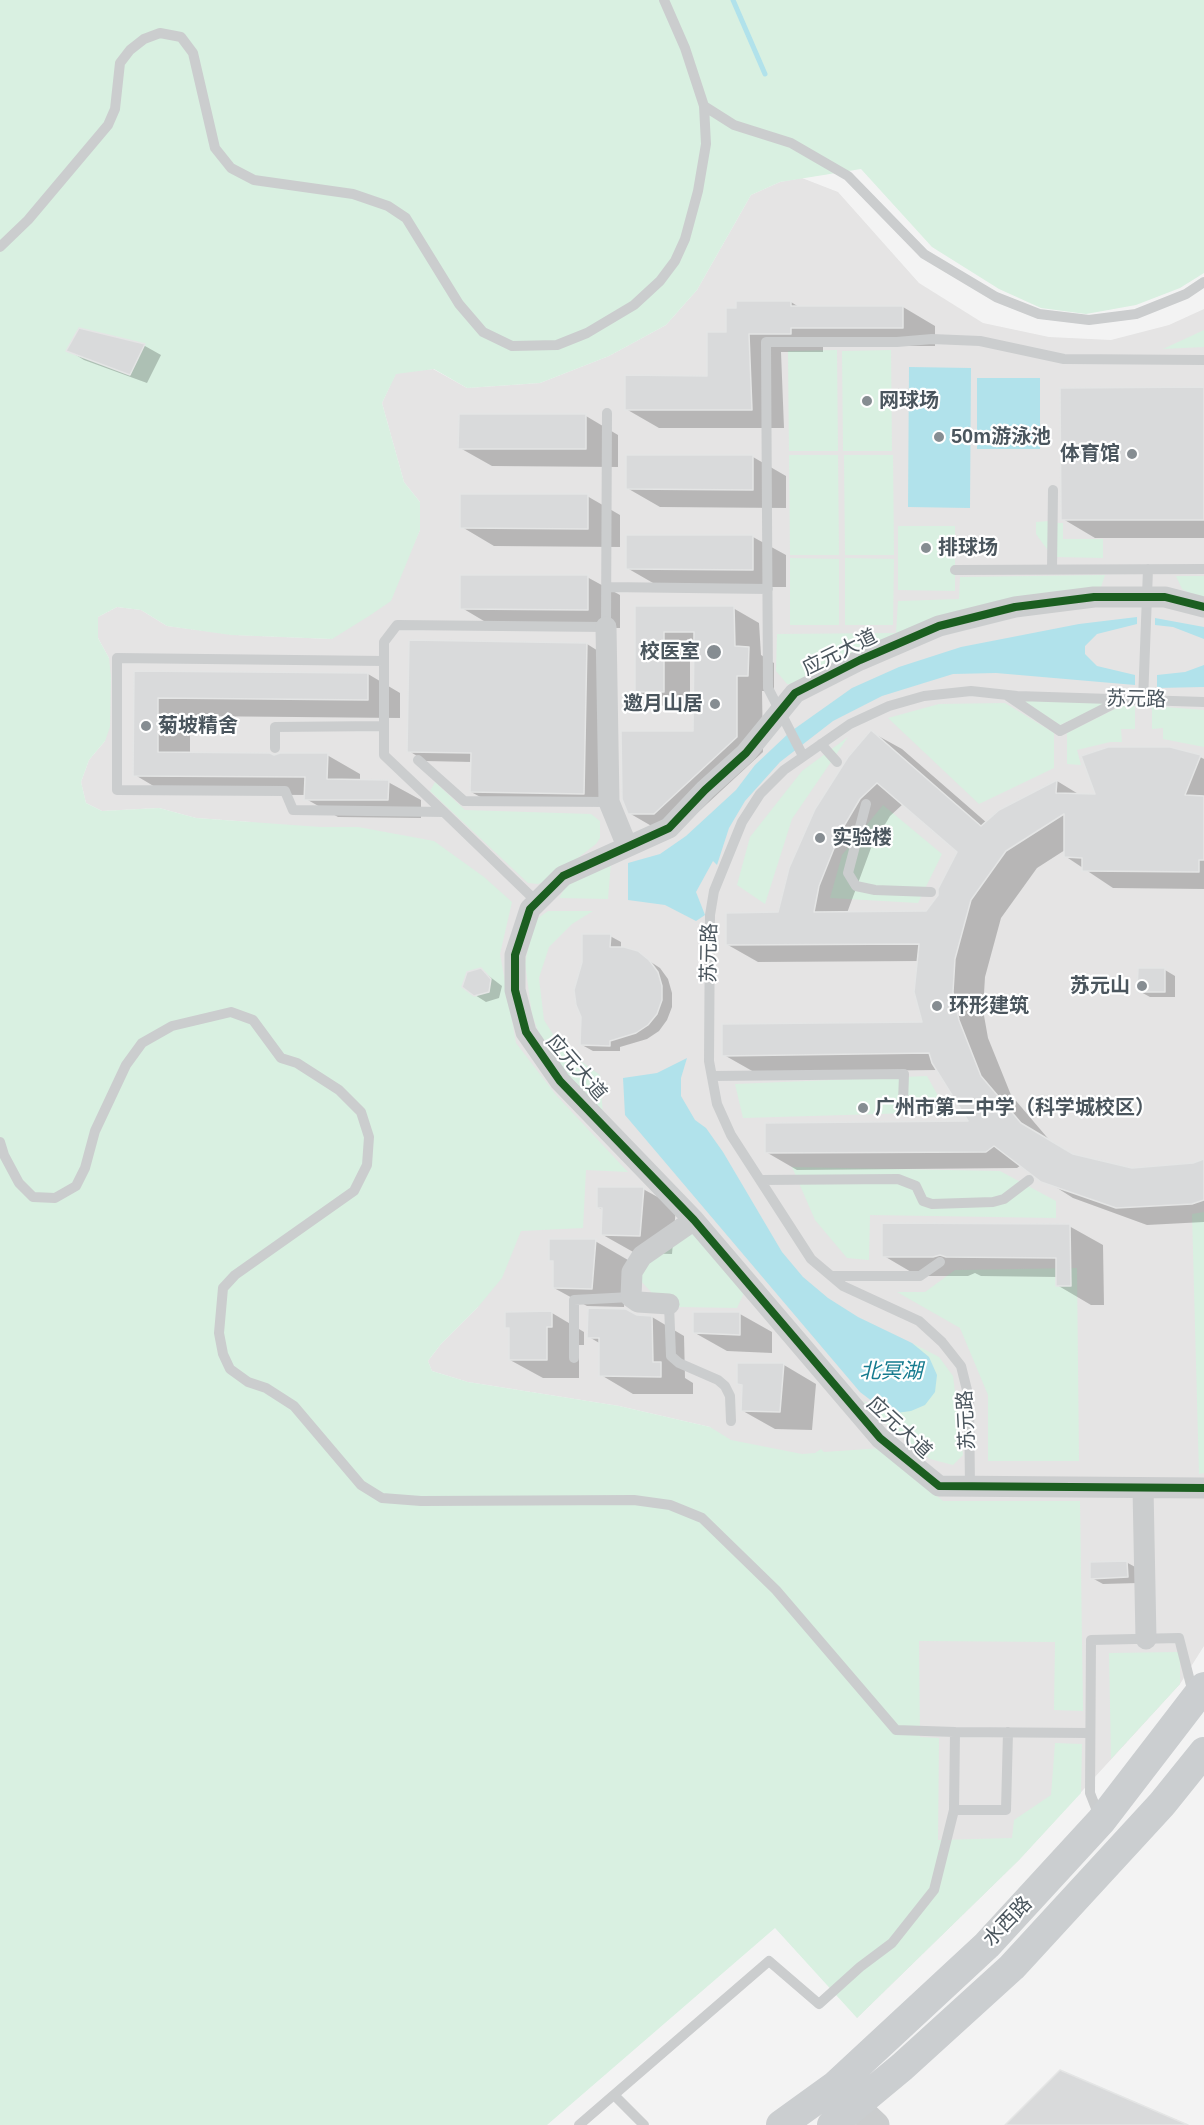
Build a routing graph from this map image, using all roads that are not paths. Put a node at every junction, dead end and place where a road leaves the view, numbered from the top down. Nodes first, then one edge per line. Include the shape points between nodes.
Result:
1 (664, 0) edge
2 (704, 106) junction
3 (0, 247) edge
4 (1204, 282) edge
5 (1204, 360) edge
6 (607, 413) dead end
7 (1053, 490) dead end
8 (1052, 569) junction
9 (1148, 569) junction
10 (1204, 569) edge
11 (955, 570) dead end
12 (606, 587) junction
13 (768, 589) junction
14 (1148, 597) junction
15 (1204, 607) edge
16 (606, 627) junction
17 (384, 661) junction
18 (1005, 694) junction
19 (1119, 701) junction
20 (1143, 701) junction
21 (1204, 702) edge
22 (780, 712) junction
23 (384, 726) junction
24 (821, 744) junction
25 (275, 748) dead end
26 (803, 756) junction
27 (418, 760) dead end
28 (837, 762) dead end
29 (609, 802) junction
30 (867, 804) dead end
31 (444, 812) junction
32 (627, 846) junction
33 (931, 892) dead end
34 (537, 902) junction
35 (712, 1076) junction
36 (945, 1102) dead end
37 (0, 1142) edge
38 (761, 1179) junction
39 (1029, 1179) dead end
40 (694, 1221) junction
41 (940, 1262) dead end
42 (831, 1276) junction
43 (631, 1298) junction
44 (669, 1304) joint
45 (574, 1358) dead end
46 (731, 1421) dead end
47 (970, 1488) junction
48 (1143, 1488) junction
49 (1204, 1488) edge
50 (1146, 1639) junction
51 (1199, 1693) edge
52 (955, 1732) junction
53 (1008, 1732) junction
54 (1090, 1733) junction
55 (1204, 1752) edge
56 (954, 1810) junction
57 (1101, 1821) junction
58 (835, 2086) junction
59 (614, 2095) junction
60 (866, 2115) edge
61 (579, 2125) edge
62 (644, 2125) edge
63 (781, 2125) edge
64 (832, 2125) edge

1 - 2 lane
2 - 3 lane via 705,144 698,191 675,261 634,305 587,333 557,345 512,346 483,332 459,304 406,218 388,206 353,194 254,180 231,168 215,148 193,53 181,37 160,33 144,39 120,63 115,109 108,125 28,220
2 - 4 lane via 734,125 791,143 848,176 924,254 996,297 1039,314 1089,320 1136,314 1186,294
5 - 13 lane via 1064,359 980,341 933,339 766,342
6 - 12 lane
7 - 8 lane
8 - 9 lane
8 - 11 lane
9 - 10 lane
9 - 14 lane
12 - 13 lane
12 - 16 lane
13 - 22 lane via 768,688
14 - 15 street, 应元大道
14 - 20 lane
14 - 22 street, 应元大道 via 1094,597 1015,607 939,626 795,693
16 - 17 lane via 397,625 384,642
16 - 29 street
17 - 23 lane
17 - 31 lane via 117,658 117,790 274,785 285,791 293,810
18 - 19 lane, 苏元路
18 - 19 lane via 1060,731
18 - 24 lane, 苏元路 via 971,691 924,696 850,724
19 - 20 lane, 苏元路
20 - 21 lane, 苏元路
22 - 26 lane
22 - 32 street, 应元大道 via 746,753 669,828
23 - 25 lane via 275,727
23 - 31 lane via 384,755
24 - 26 lane, 苏元路
24 - 28 lane
26 - 35 lane, 苏元路 via 760,794 742,822 714,891 710,915
27 - 29 lane via 464,801
29 - 32 street
30 - 33 lane via 848,873 856,886
31 - 34 lane
32 - 34 street, 应元大道 via 563,876
34 - 40 street, 应元大道 via 530,909 515,955 515,990 526,1032 560,1081
35 - 36 lane via 903,1074 903,1103
35 - 38 lane, 苏元路 via 717,1104 731,1135
37 - 52 lane via 19,1183 33,1197 55,1198 76,1186 95,1131 126,1065 142,1043 172,1026 231,1012 253,1020 281,1058 297,1063 331,1085 361,1112 369,1137 368,1165 354,1191 235,1275 223,1288 219,1333 230,1369 294,1406 361,1485 382,1498 634,1500 670,1505 702,1518 776,1590 896,1730
38 - 39 lane via 898,1179 916,1186 923,1201 932,1204 993,1203
38 - 42 lane, 苏元路 via 811,1259
40 - 43 street via 636,1262
40 - 47 street, 应元大道 via 880,1438 939,1486
41 - 42 lane via 920,1276
42 - 47 lane, 苏元路 via 843,1286 919,1321 962,1366 969,1398
43 - 44 street
43 - 45 lane via 574,1300
44 - 46 lane via 671,1356 725,1386 730,1396
47 - 48 street, 应元大道
48 - 49 street, 应元大道
48 - 50 street
50 - 51 lane via 1179,1638
50 - 54 lane via 1091,1640
51 - 57 main road, 水西路
52 - 53 lane
52 - 56 lane
53 - 54 lane
53 - 56 lane via 1006,1810
54 - 57 lane via 1090,1793
55 - 60 main road, 水西路 via 1162,1804 1012,1967
56 - 59 lane via 934,1890 892,1943 819,2004 769,1961
57 - 58 main road, 水西路 via 987,1945
58 - 60 street
58 - 63 main road, 水西路
59 - 61 lane
59 - 62 lane
60 - 64 main road, 水西路

